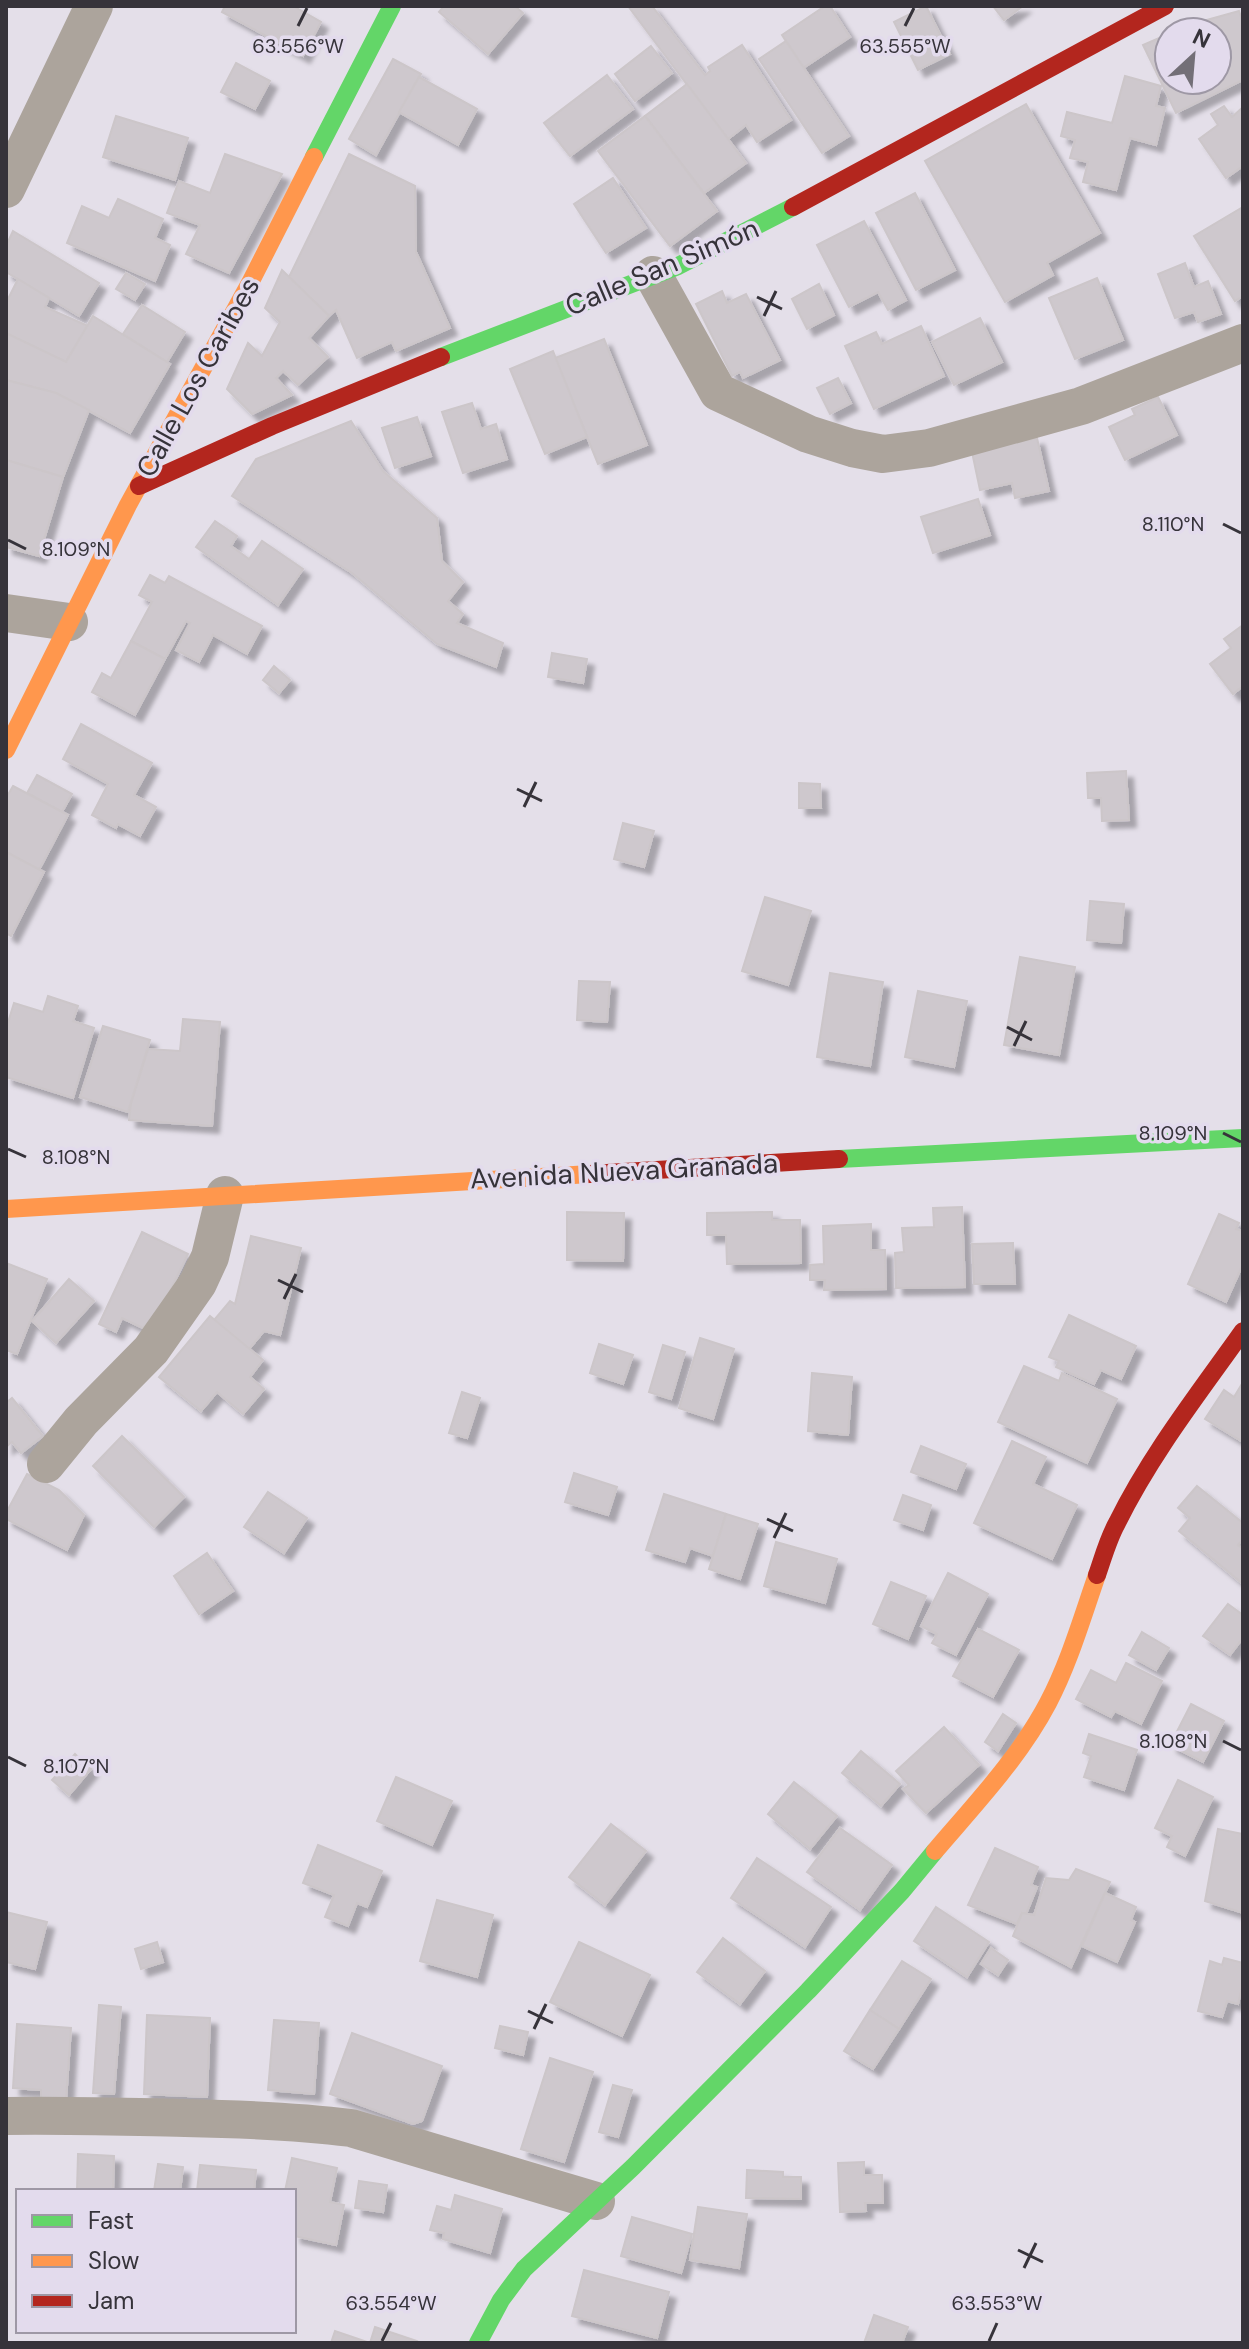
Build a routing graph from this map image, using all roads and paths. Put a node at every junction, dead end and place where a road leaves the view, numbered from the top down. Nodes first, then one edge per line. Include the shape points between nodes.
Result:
1 (94, 6) edge
2 (392, 6) edge
3 (1165, 6) edge
4 (20, 129) edge
5 (6, 189) edge
6 (653, 275) junction
7 (1243, 343) edge
8 (139, 486) junction
9 (6, 613) edge
10 (69, 622) junction
11 (6, 750) edge
12 (1243, 1138) edge
13 (225, 1195) junction
14 (6, 1209) edge
15 (1243, 1331) edge
16 (46, 1464) dead end
17 (6, 2116) edge
18 (596, 2201) junction
19 (478, 2343) edge

1 - 4 street
2 - 8 street, Calle Los Caribes
3 - 6 street, Calle San Simón via 718,247
4 - 5 street
6 - 7 street via 718,392 808,434 883,454 929,448 1081,406
6 - 8 street, Calle San Simón via 395,374
8 - 10 street, Calle Los Caribes
9 - 10 street
10 - 11 street, Calle Los Caribes
12 - 13 street, Avenida Nueva Granada
13 - 14 street, Avenida Nueva Granada
13 - 16 street via 198,1283 151,1350
15 - 18 street via 1159,1450 1115,1526 1059,1681 1003,1771 841,1956
17 - 18 street via 226,2119 351,2128
18 - 19 street via 524,2269

